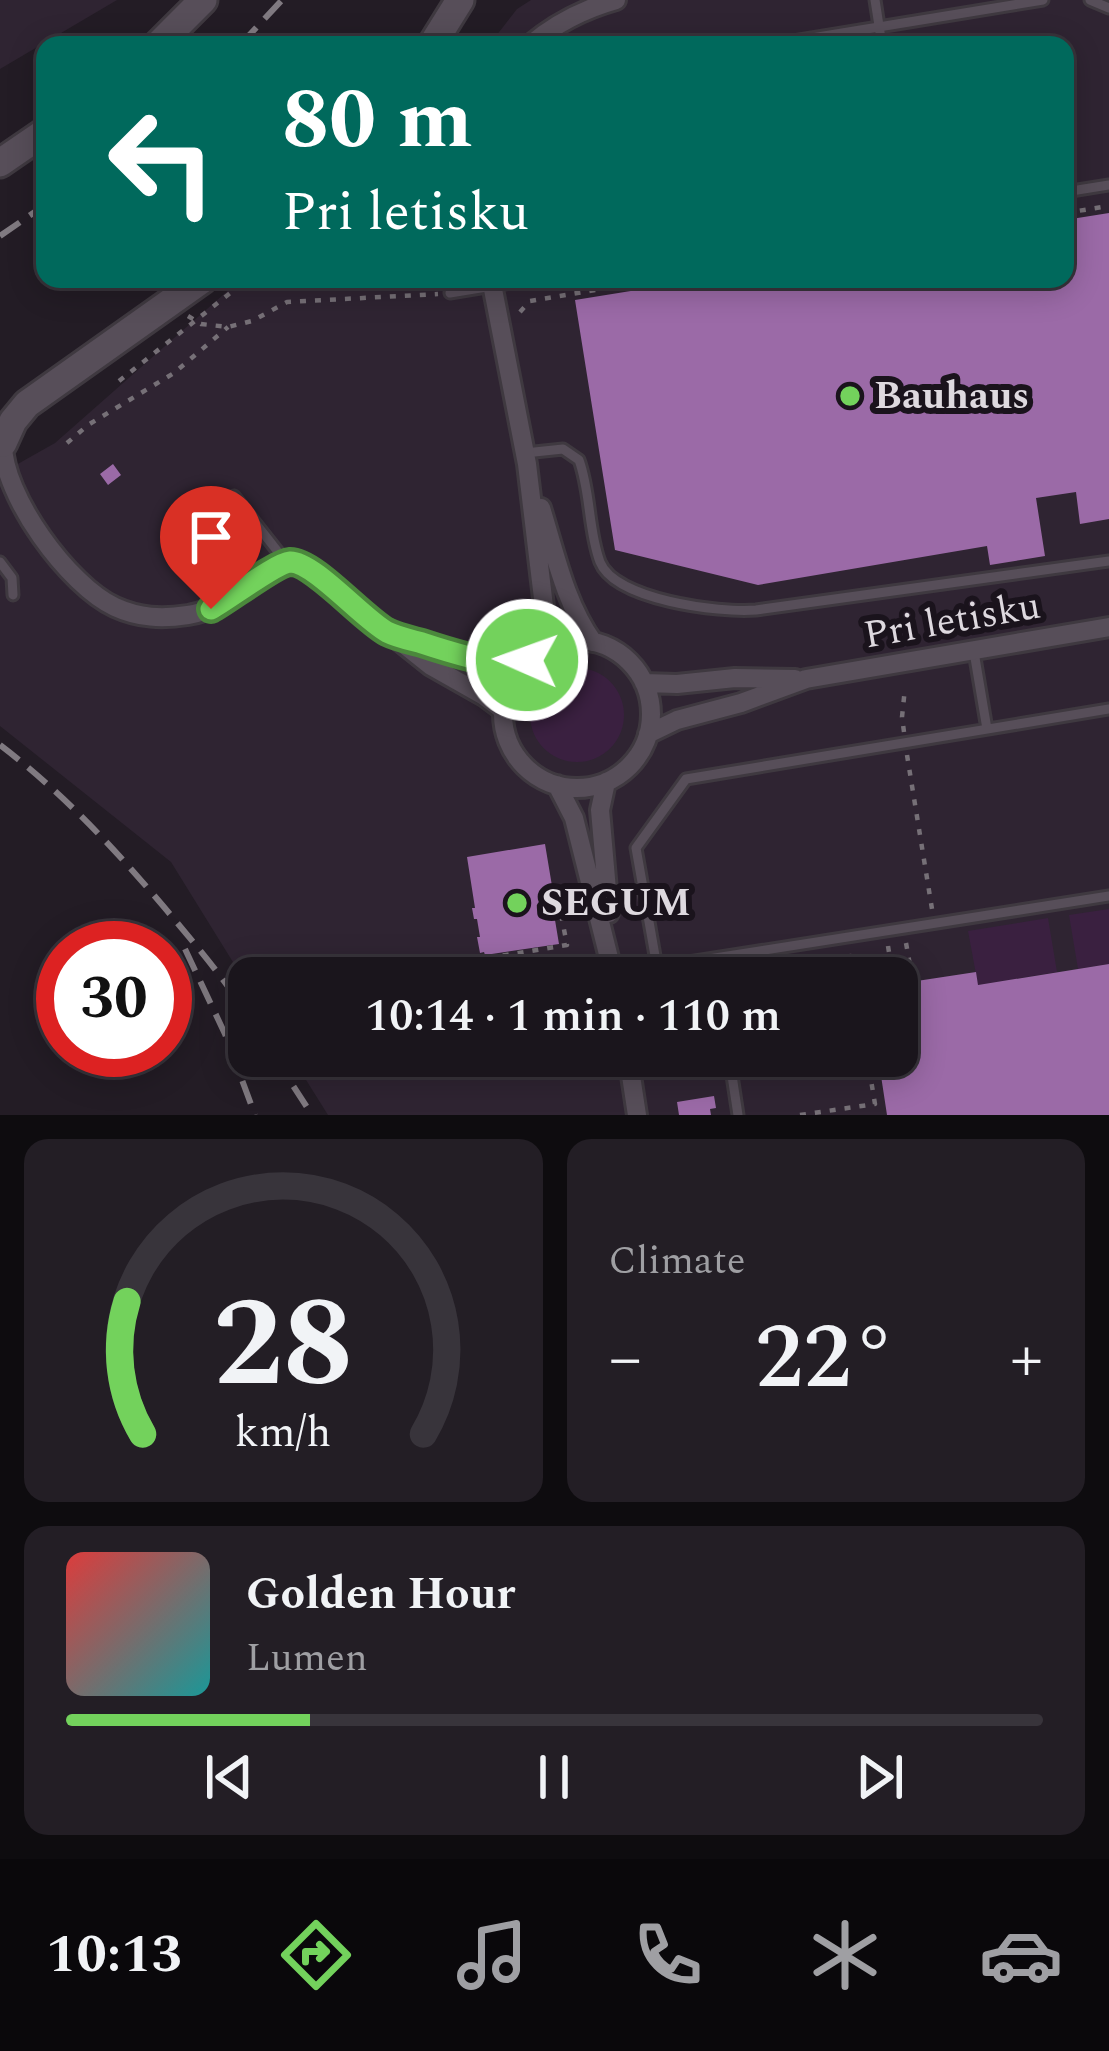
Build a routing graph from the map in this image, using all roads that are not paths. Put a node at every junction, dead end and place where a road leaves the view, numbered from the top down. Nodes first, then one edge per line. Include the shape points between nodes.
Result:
1 (203, 0) edge
2 (460, 0) edge
3 (616, 0) edge
4 (875, 0) edge
5 (1043, 0) edge
6 (1090, 0) edge
7 (1109, 8) edge
8 (879, 27) junction
9 (167, 36) edge
10 (438, 36) edge
11 (541, 36) edge
12 (824, 36) edge
13 (880, 36) edge
14 (36, 138) edge
15 (0, 163) edge
16 (1109, 185) edge
17 (1074, 191) edge
18 (191, 288) edge
19 (471, 288) edge
20 (493, 288) edge
21 (450, 293) road end
22 (2, 444) edge
23 (526, 458) junction
24 (234, 496) dead end
25 (1109, 561) edge
26 (0, 562) edge
27 (286, 562) junction
28 (13, 595) dead end
29 (1109, 627) edge
30 (387, 632) junction
31 (593, 642) junction
32 (544, 648) junction
33 (974, 651) junction
34 (520, 667) junction
35 (806, 680) junction
36 (644, 683) junction
37 (1109, 709) edge
38 (504, 711) junction
39 (987, 729) junction
40 (648, 734) junction
41 (606, 782) junction
42 (556, 785) junction
43 (1109, 896) edge
44 (610, 957) edge
45 (613, 957) edge
46 (654, 957) edge
47 (721, 957) edge
48 (631, 1077) edge
49 (732, 1077) edge
50 (637, 1115) edge
51 (738, 1115) edge

1 - 9 main road
2 - 10 main road
3 - 11 street
4 - 8 lane
5 - 8 lane
6 - 7 lane
8 - 12 lane
8 - 13 lane
14 - 15 main road
16 - 17 lane
18 - 22 main road via 27,404
19 - 21 lane
20 - 23 street
22 - 27 street via 35,525 77,580 113,606 152,618 195,614
23 - 25 lane via 563,448 579,460 610,578 715,610
23 - 31 street via 570,602
23 - 32 street
24 - 27 lane
26 - 28 lane
27 - 30 street via 312,571
29 - 33 street, Pri letisku
30 - 34 street
30 - 38 street
31 - 32 street
31 - 36 street via 624,657
32 - 34 street
33 - 35 street, Pri letisku
33 - 39 lane
34 - 38 street
35 - 36 street, Pri letisku
35 - 40 street, Pri letisku
36 - 40 street
37 - 39 lane
38 - 42 street via 518,758
39 - 46 lane via 686,779 636,848
40 - 41 street via 628,767
41 - 42 street
41 - 45 street via 600,810
42 - 44 street via 574,818
43 - 47 lane
48 - 50 street
49 - 51 lane

